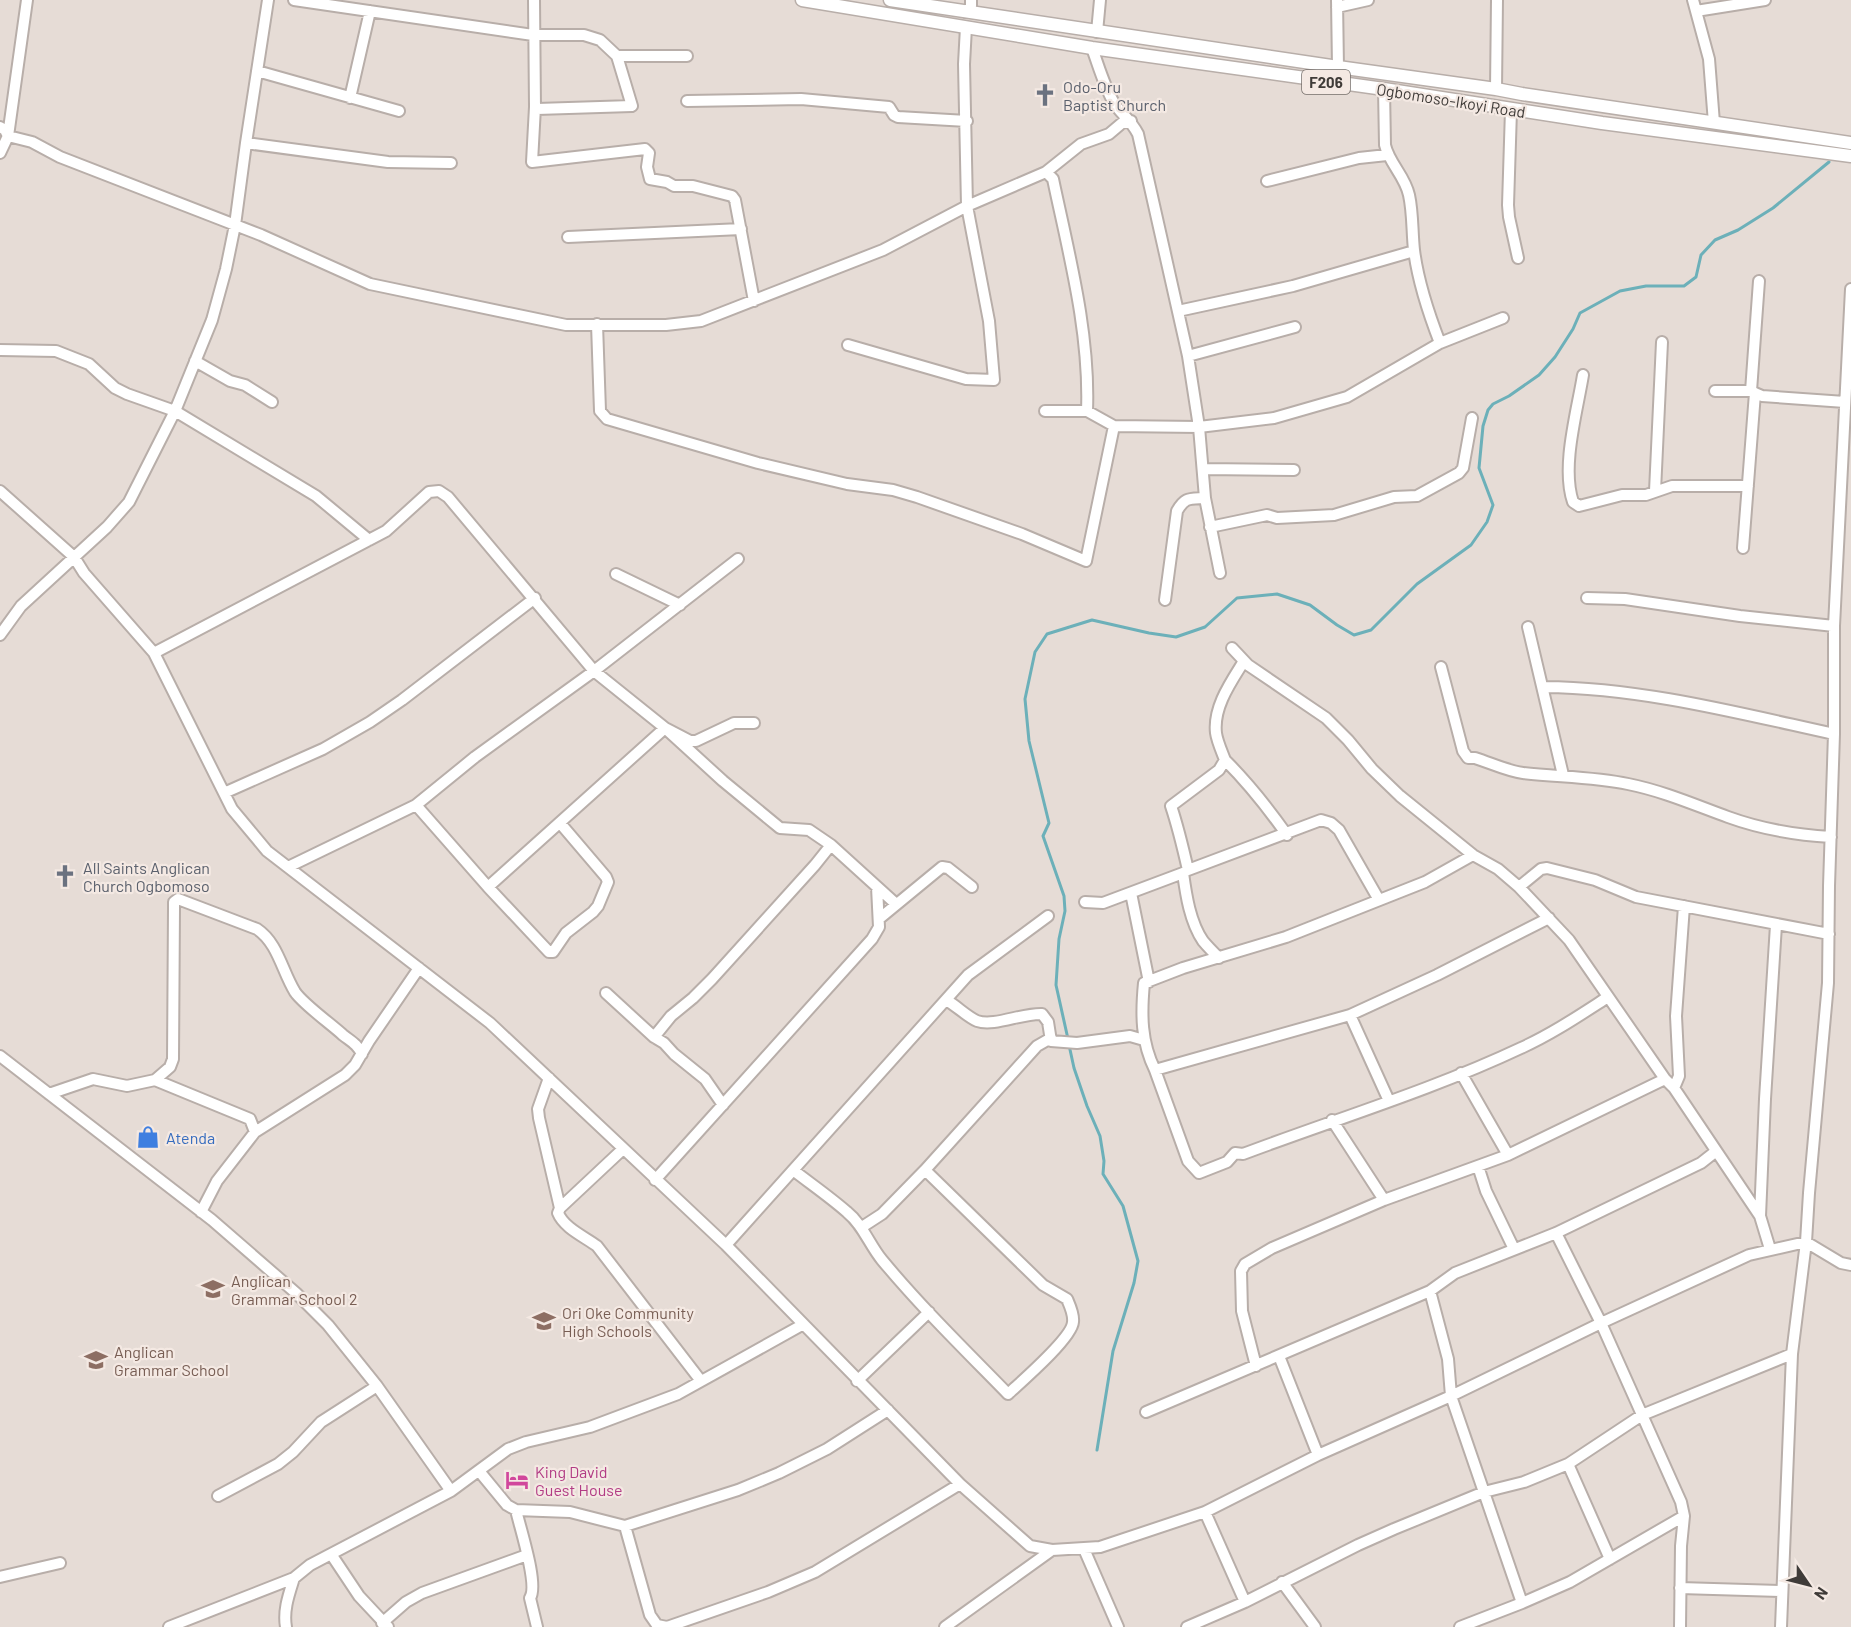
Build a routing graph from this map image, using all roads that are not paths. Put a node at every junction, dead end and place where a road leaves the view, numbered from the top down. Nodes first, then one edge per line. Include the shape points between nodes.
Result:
1 (27, 0) edge
2 (268, 0) edge
3 (294, 0) edge
4 (534, 0) edge
5 (802, 0) edge
6 (895, 0) edge
7 (971, 0) edge
8 (1100, 0) edge
9 (1368, 0) edge
10 (1497, 0) edge
11 (1765, 0) edge
12 (1337, 4) edge
13 (1694, 5) edge
14 (370, 11) junction
15 (966, 12) junction
16 (966, 27) junction
17 (1097, 32) junction
18 (533, 35) junction
19 (1092, 48) junction
20 (617, 56) junction
21 (687, 56) dead end
22 (1338, 67) junction
23 (257, 71) junction
24 (1336, 84) junction
25 (1496, 88) junction
26 (1384, 89) junction
27 (350, 98) junction
28 (687, 100) dead end
29 (535, 107) junction
30 (1511, 110) junction
31 (399, 111) dead end
32 (967, 121) junction
33 (1131, 121) junction
34 (1714, 123) junction
35 (0, 127) edge
36 (8, 136) junction
37 (246, 143) junction
38 (1851, 143) edge
39 (0, 153) edge
40 (1387, 154) junction
41 (1851, 156) edge
42 (451, 163) dead end
43 (1046, 172) junction
44 (1267, 181) dead end
45 (967, 206) junction
46 (235, 225) junction
47 (741, 229) junction
48 (568, 237) dead end
49 (1414, 251) junction
50 (1518, 258) dead end
51 (1759, 281) dead end
52 (1851, 289) edge
53 (754, 300) junction
54 (1178, 311) junction
55 (1503, 318) dead end
56 (1850, 318) edge
57 (597, 324) junction
58 (1295, 327) dead end
59 (1662, 342) dead end
60 (1440, 343) junction
61 (848, 345) dead end
62 (0, 350) edge
63 (1188, 356) junction
64 (195, 361) junction
65 (1583, 375) dead end
66 (1715, 391) dead end
67 (1753, 392) junction
68 (272, 402) dead end
69 (1845, 402) junction
70 (175, 411) junction
71 (1045, 411) dead end
72 (1087, 411) junction
73 (1472, 418) dead end
74 (1114, 426) junction
75 (1199, 427) junction
76 (1203, 469) junction
77 (1294, 470) dead end
78 (1748, 486) junction
79 (0, 491) edge
80 (1655, 491) junction
81 (1205, 498) junction
82 (1210, 527) junction
83 (369, 540) junction
84 (1743, 548) dead end
85 (74, 558) junction
86 (738, 559) dead end
87 (1220, 573) dead end
88 (616, 574) dead end
89 (535, 598) junction
90 (1587, 598) dead end
91 (1165, 600) dead end
92 (680, 605) junction
93 (1834, 626) junction
94 (1528, 627) dead end
95 (0, 636) edge
96 (1232, 648) dead end
97 (154, 653) junction
98 (1244, 661) junction
99 (1441, 667) dead end
100 (594, 671) junction
101 (1544, 687) junction
102 (754, 723) dead end
103 (665, 728) junction
104 (1834, 734) junction
105 (1225, 760) junction
106 (1563, 775) junction
107 (224, 792) junction
108 (416, 805) junction
109 (560, 823) junction
110 (1287, 835) junction
111 (1831, 837) junction
112 (831, 845) junction
113 (1473, 855) junction
114 (288, 867) junction
115 (1185, 872) junction
116 (488, 887) junction
117 (877, 887) junction
118 (972, 887) dead end
119 (1519, 887) junction
120 (1131, 892) junction
121 (1379, 900) junction
122 (1085, 903) dead end
123 (897, 904) junction
124 (1684, 906) junction
125 (1048, 916) dead end
126 (880, 918) junction
127 (1549, 918) junction
128 (1776, 925) junction
129 (1828, 934) junction
130 (1219, 958) junction
131 (419, 968) junction
132 (1149, 981) junction
133 (606, 993) dead end
134 (1608, 997) junction
135 (946, 1000) junction
136 (1350, 1015) junction
137 (654, 1037) junction
138 (1051, 1038) junction
139 (1144, 1040) junction
140 (360, 1049) junction
141 (0, 1056) edge
142 (1155, 1070) junction
143 (1461, 1073) junction
144 (549, 1078) junction
145 (1665, 1079) junction
146 (155, 1080) junction
147 (1674, 1088) junction
148 (49, 1094) junction
149 (1389, 1101) junction
150 (723, 1106) junction
151 (1332, 1120) junction
152 (255, 1132) junction
153 (623, 1149) junction
154 (1715, 1152) junction
155 (1508, 1155) junction
156 (1478, 1166) junction
157 (793, 1170) junction
158 (925, 1170) junction
159 (655, 1180) junction
160 (1384, 1200) junction
161 (560, 1208) junction
162 (201, 1212) junction
163 (1760, 1216) junction
164 (862, 1227) junction
165 (1556, 1233) junction
166 (1806, 1242) junction
167 (726, 1245) junction
168 (1514, 1249) junction
169 (1770, 1249) junction
170 (1851, 1265) edge
171 (1430, 1291) junction
172 (929, 1312) junction
173 (1602, 1323) junction
174 (802, 1325) junction
175 (1792, 1354) junction
176 (1279, 1356) junction
177 (1256, 1366) junction
178 (701, 1381) junction
179 (857, 1381) junction
180 (377, 1386) junction
181 (1451, 1396) junction
182 (888, 1410) junction
183 (1146, 1412) dead end
184 (1642, 1414) junction
185 (1318, 1455) junction
186 (1568, 1464) junction
187 (479, 1471) junction
188 (960, 1484) junction
189 (451, 1491) junction
190 (1484, 1492) junction
191 (218, 1496) dead end
192 (516, 1510) junction
193 (1205, 1512) junction
194 (1684, 1516) junction
195 (625, 1526) junction
196 (1084, 1549) junction
197 (1052, 1550) junction
198 (331, 1554) junction
199 (527, 1555) junction
200 (1610, 1559) junction
201 (60, 1563) dead end
202 (0, 1577) edge
203 (294, 1578) junction
204 (1282, 1582) junction
205 (1680, 1588) junction
206 (1782, 1591) junction
207 (1245, 1602) junction
208 (1522, 1603) junction
209 (1492, 1615) junction
210 (385, 1625) edge
211 (656, 1626) edge
212 (169, 1627) edge
213 (286, 1627) edge
214 (537, 1627) edge
215 (945, 1627) edge
216 (1118, 1627) edge
217 (1187, 1627) edge
218 (1315, 1627) edge
219 (1460, 1627) edge
220 (1493, 1627) edge
221 (1680, 1627) edge
222 (1781, 1627) edge

1 - 36 street
2 - 23 street
3 - 14 street
4 - 18 street
5 - 16 main road, Ogbomoso-Ikoyi Road / F206
6 - 15 main road, Ogbomoso-Ikoyi Road / F206
7 - 15 street
8 - 17 street
9 - 12 street
10 - 25 street
11 - 13 street
12 - 22 street
13 - 34 street via 1708,59
14 - 18 street
14 - 27 street
15 - 17 main road, Ogbomoso-Ikoyi Road / F206
16 - 19 main road, Ogbomoso-Ikoyi Road / F206
16 - 32 street
17 - 22 main road, Ogbomoso-Ikoyi Road / F206
18 - 20 street via 584,35 600,40
18 - 29 street
19 - 24 main road, Ogbomoso-Ikoyi Road / F206
19 - 33 street via 1107,90
20 - 21 street
20 - 29 street via 632,106
22 - 24 street
22 - 25 main road, Ogbomoso-Ikoyi Road / F206
23 - 27 street
23 - 37 street
24 - 26 main road, Ogbomoso-Ikoyi Road / F206
25 - 34 main road, Ogbomoso-Ikoyi Road / F206
26 - 30 main road, Ogbomoso-Ikoyi Road / F206
26 - 40 street
27 - 31 street
28 - 32 street via 801,99 889,107 898,117
29 - 47 street via 532,162 645,149 649,153 650,179 732,196
30 - 41 main road, Ogbomoso-Ikoyi Road / F206
30 - 50 street via 1508,205
32 - 45 street
33 - 43 street via 1081,144
33 - 54 street via 1138,134
34 - 38 main road, Ogbomoso-Ikoyi Road / F206
35 - 36 street
36 - 39 street
36 - 46 street via 32,142 60,157
37 - 42 street via 388,162
37 - 46 street
40 - 44 street
40 - 49 street via 1409,192
43 - 45 street
43 - 72 street via 1053,179 1077,294 1088,380
45 - 53 street via 883,250
45 - 61 street via 987,310 994,380 966,379
46 - 57 street via 370,284 566,325
46 - 64 street via 217,303
47 - 48 street
47 - 53 street
49 - 54 street via 1293,285
49 - 60 street via 1423,297
51 - 67 street
52 - 56 street
53 - 57 street via 701,321
54 - 63 street
55 - 60 street
56 - 69 street
57 - 74 street via 600,411 607,419 758,463 917,497 1086,561
58 - 63 street
59 - 80 street
60 - 75 street via 1347,397 1274,418
62 - 70 street via 45,350 70,356 89,364 115,388
63 - 75 street
64 - 68 street
64 - 70 street
65 - 80 street via 1569,463 1568,487 1573,502 1579,506
66 - 67 street
67 - 69 street via 1762,396
67 - 78 street
69 - 93 street
70 - 83 street via 316,496
70 - 85 street via 129,502
71 - 72 street
72 - 74 street
73 - 82 street via 1463,468 1417,496 1394,497 1334,515 1267,515
74 - 75 street
75 - 76 street
76 - 77 street
76 - 81 street
78 - 80 street via 1672,486
78 - 84 street
79 - 85 street
81 - 82 street
81 - 91 street via 1187,499 1177,511
82 - 87 street
83 - 89 street via 386,531 429,492 439,491
83 - 97 street
85 - 95 street via 21,606
85 - 97 street
86 - 92 street
88 - 92 street
89 - 100 street
89 - 107 street via 370,722 323,749
90 - 93 street via 1625,599
92 - 100 street
93 - 104 street
94 - 101 street
96 - 98 street
97 - 107 street
98 - 105 street via 1217,712 1216,734
98 - 113 street via 1326,718 1400,796
99 - 106 street via 1468,758 1521,772
100 - 103 street
100 - 108 street
101 - 104 street via 1587,687 1678,700
101 - 106 street
102 - 103 street via 734,723 696,741
103 - 109 street
103 - 112 street via 780,828 809,830
104 - 111 street
105 - 110 street via 1269,808
105 - 115 street via 1219,770 1172,806 1181,835
106 - 111 street via 1629,784 1763,827 1796,835
107 - 114 street via 232,809 267,851
108 - 114 street
108 - 116 street
109 - 116 street
109 - 116 street via 608,882 598,906 566,933 553,952
110 - 115 street
110 - 121 street via 1321,820 1331,823 1339,830
111 - 129 street
112 - 117 street
112 - 137 street via 712,979
113 - 119 street
113 - 121 street via 1425,882
114 - 131 street
115 - 120 street
115 - 130 street via 1187,898 1196,927
117 - 123 street
117 - 126 street
118 - 123 street via 942,867
119 - 124 street via 1547,868 1595,880 1636,897
119 - 127 street
120 - 122 street via 1103,903
120 - 132 street
121 - 130 street via 1286,937
123 - 126 street
124 - 128 street
124 - 147 street via 1677,1006 1679,1076
125 - 135 street via 968,975
126 - 150 street via 872,939
127 - 134 street
127 - 136 street
128 - 129 street
128 - 163 street
129 - 166 street via 1828,982
130 - 132 street
131 - 140 street
131 - 144 street via 490,1023
132 - 139 street via 1144,983 1142,1005
133 - 137 street
134 - 143 street via 1522,1048
134 - 145 street
135 - 138 street via 980,1022 1042,1014
135 - 157 street
136 - 142 street
136 - 149 street
137 - 150 street via 705,1079
138 - 139 street via 1077,1043 1130,1035
138 - 158 street via 1037,1046
139 - 142 street
140 - 146 street via 296,993 265,934 178,899 174,902 173,1059
140 - 152 street via 345,1075
141 - 148 street
142 - 151 street via 1188,1161 1199,1173 1227,1162 1235,1153 1243,1154
143 - 149 street
143 - 155 street
144 - 153 street
144 - 161 street via 538,1118
145 - 147 street
145 - 155 street
146 - 148 street via 127,1086 93,1079
146 - 152 street via 250,1119
147 - 154 street
148 - 162 street
149 - 151 street
150 - 159 street
151 - 160 street
152 - 162 street via 217,1181
153 - 159 street
153 - 161 street
154 - 163 street
154 - 165 street via 1701,1163
155 - 156 street
156 - 160 street
156 - 168 street
157 - 164 street
157 - 167 street
158 - 164 street via 882,1214
158 - 172 street via 1043,1285 1067,1299 1073,1322 1040,1365 1008,1394
159 - 167 street
160 - 177 street via 1272,1248 1245,1264 1241,1271 1242,1311
161 - 178 street via 560,1218 597,1246
162 - 180 street via 296,1293
163 - 169 street
164 - 172 street via 882,1260
165 - 168 street
165 - 173 street
166 - 169 street
166 - 170 street
166 - 175 street
167 - 174 street
168 - 171 street via 1455,1273
169 - 173 street
171 - 176 street
171 - 181 street via 1448,1359
172 - 179 street
173 - 181 street
173 - 184 street
174 - 178 street
174 - 179 street
175 - 184 street
175 - 206 street
176 - 177 street
176 - 185 street
177 - 183 street
178 - 187 street via 678,1394 590,1427 508,1449
179 - 182 street
180 - 189 street
180 - 191 street via 321,1422 278,1464
181 - 185 street
181 - 190 street
182 - 188 street
182 - 195 street via 827,1449 779,1473
184 - 186 street
184 - 194 street
185 - 193 street
186 - 190 street via 1524,1482
186 - 200 street
187 - 189 street
187 - 192 street via 507,1505
188 - 197 street via 1030,1545
188 - 211 street via 814,1572 667,1627
189 - 198 street
190 - 204 street
190 - 208 street
192 - 195 street via 570,1512
192 - 199 street
193 - 196 street
193 - 207 street
194 - 200 street
194 - 205 street
195 - 211 street
196 - 197 street
196 - 216 street
197 - 215 street
198 - 203 street via 310,1564
198 - 210 street via 358,1596
199 - 210 street via 422,1593 406,1602
199 - 214 street
200 - 208 street
201 - 202 street
203 - 212 street
203 - 213 street via 284,1617
204 - 207 street
204 - 218 street
205 - 206 street
205 - 221 street
206 - 222 street
207 - 217 street
208 - 209 street
209 - 219 street
209 - 220 street

